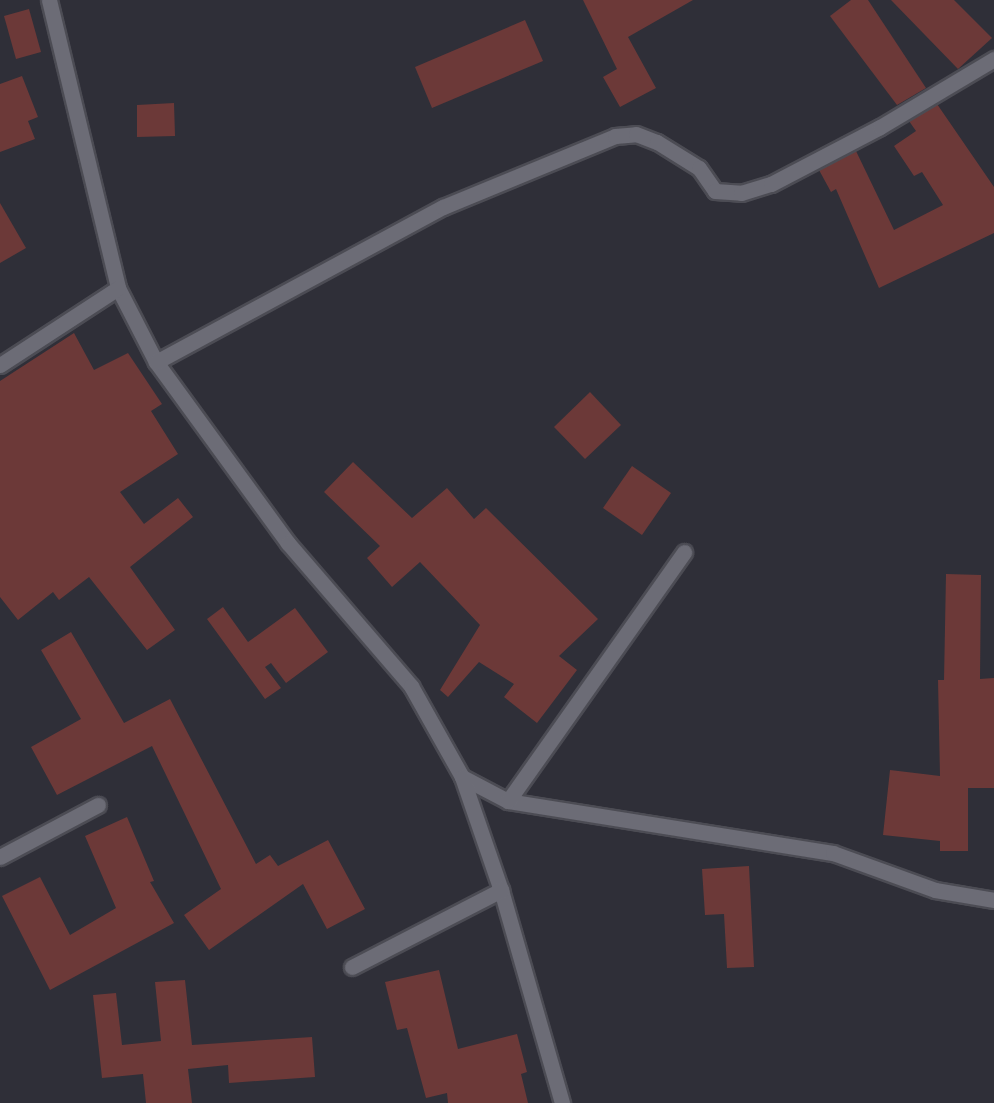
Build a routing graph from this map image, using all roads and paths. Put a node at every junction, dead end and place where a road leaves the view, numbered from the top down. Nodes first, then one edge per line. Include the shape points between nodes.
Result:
1 (49, 0) edge
2 (994, 59) edge
3 (118, 288) junction
4 (156, 362) junction
5 (0, 365) edge
6 (684, 552) dead end
7 (462, 777) junction
8 (508, 801) junction
9 (98, 805) dead end
10 (0, 857) edge
11 (501, 890) junction
12 (994, 900) edge
13 (352, 967) dead end
14 (562, 1103) edge

1 - 3 street
2 - 4 street via 880,127 771,183 741,193 716,190 699,168 657,142 636,134 615,136 443,207
3 - 4 street
3 - 5 street
4 - 7 street via 288,543 411,686 446,756
6 - 8 street
7 - 8 street
7 - 11 street
8 - 12 street via 833,853 936,890
9 - 10 street
11 - 13 street
11 - 14 street

